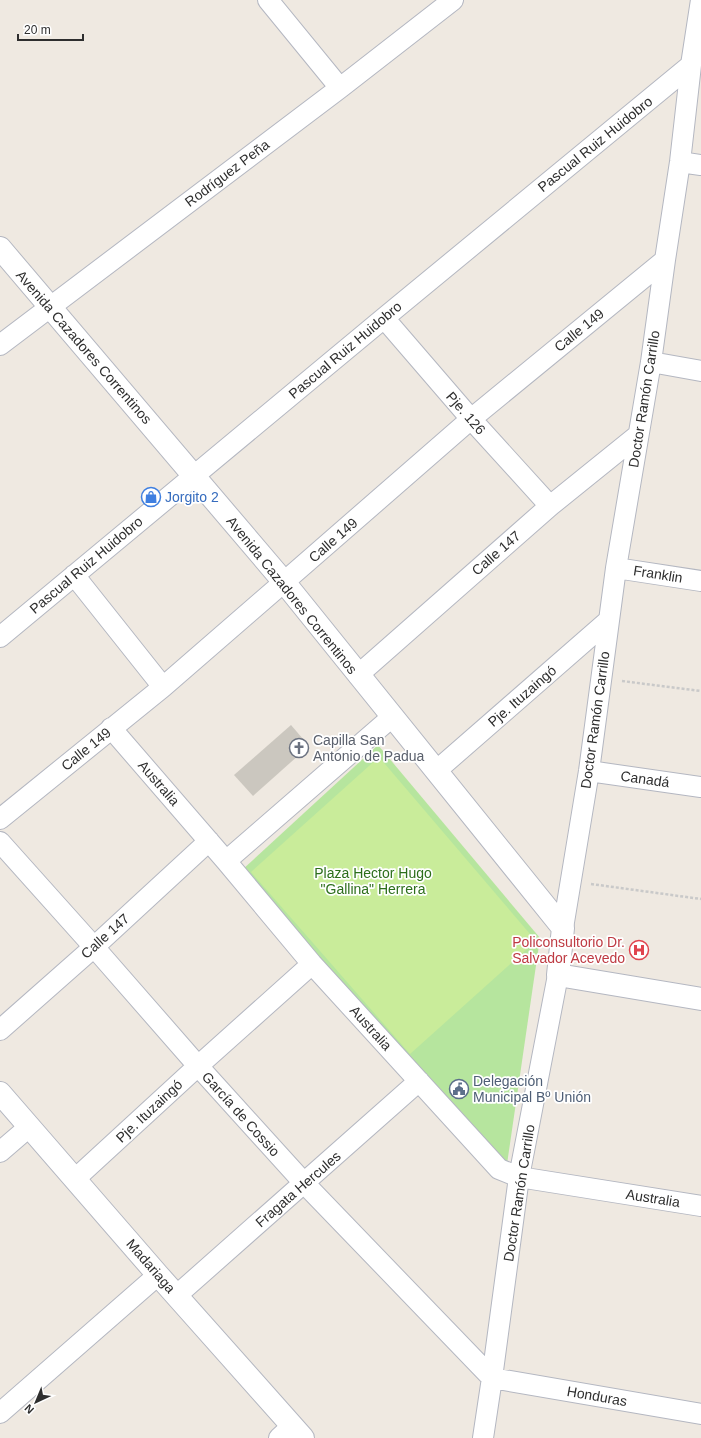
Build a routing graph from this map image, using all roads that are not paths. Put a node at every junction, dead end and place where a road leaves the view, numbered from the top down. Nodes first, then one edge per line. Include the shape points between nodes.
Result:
1 (268, 0) edge
2 (453, 0) edge
3 (701, 0) edge
4 (691, 65) junction
5 (340, 88) junction
6 (680, 162) junction
7 (701, 165) edge
8 (0, 248) edge
9 (665, 260) junction
10 (50, 308) junction
11 (384, 318) junction
12 (0, 345) edge
13 (651, 362) junction
14 (701, 371) edge
15 (471, 419) junction
16 (638, 435) junction
17 (194, 476) junction
18 (550, 506) junction
19 (616, 568) junction
20 (74, 575) junction
21 (701, 581) edge
22 (284, 582) junction
23 (609, 620) junction
24 (0, 637) edge
25 (358, 675) junction
26 (163, 687) junction
27 (392, 717) junction
28 (111, 728) junction
29 (436, 771) junction
30 (589, 771) junction
31 (701, 787) edge
32 (0, 819) edge
33 (209, 841) junction
34 (0, 842) edge
35 (226, 861) junction
36 (563, 928) junction
37 (94, 947) junction
38 (312, 964) junction
39 (558, 975) junction
40 (701, 999) edge
41 (0, 1030) edge
42 (198, 1066) junction
43 (419, 1081) junction
44 (0, 1093) edge
45 (29, 1127) junction
46 (0, 1152) edge
47 (519, 1178) junction
48 (75, 1179) junction
49 (304, 1183) junction
50 (701, 1206) edge
51 (158, 1275) junction
52 (176, 1296) junction
53 (492, 1378) junction
54 (0, 1413) edge
55 (701, 1414) edge
56 (291, 1434) edge
57 (482, 1438) edge

1 - 5 street
2 - 5 street, Rodríguez Peña
3 - 4 street, Doctor Ramón Carrillo
4 - 6 street, Doctor Ramón Carrillo
4 - 11 street, Pascual Ruiz Huidobro
5 - 10 street, Rodríguez Peña
6 - 7 street
6 - 9 street, Doctor Ramón Carrillo
8 - 10 street, Avenida Cazadores Correntinos
9 - 13 street, Doctor Ramón Carrillo
9 - 15 street, Calle 149
10 - 12 street, Rodríguez Peña
10 - 17 street, Avenida Cazadores Correntinos
11 - 15 street, Pje. 126
11 - 17 street, Pascual Ruiz Huidobro
13 - 14 street
13 - 16 street, Doctor Ramón Carrillo
15 - 18 street, Pje. 126
15 - 22 street, Calle 149
16 - 18 street, Calle 147
16 - 19 street, Doctor Ramón Carrillo
17 - 20 street, Pascual Ruiz Huidobro
17 - 22 street, Avenida Cazadores Correntinos
18 - 25 street, Calle 147
19 - 21 street, Franklin
19 - 23 street, Doctor Ramón Carrillo
20 - 24 street, Pascual Ruiz Huidobro
20 - 26 street
22 - 25 street, Avenida Cazadores Correntinos
22 - 26 street, Calle 149
23 - 29 street, Pje. Ituzaingó
23 - 30 street, Doctor Ramón Carrillo
25 - 27 street, Avenida Cazadores Correntinos
26 - 28 street, Calle 149
27 - 29 street, Avenida Cazadores Correntinos
27 - 35 street
28 - 32 street, Calle 149
28 - 33 street, Australia
29 - 36 street, Avenida Cazadores Correntinos
30 - 31 street, Canadá
30 - 36 street, Doctor Ramón Carrillo
33 - 35 street, Australia
33 - 37 street, Calle 147
34 - 37 street, García de Cossio
35 - 38 street, Australia
36 - 39 street, Doctor Ramón Carrillo
37 - 41 street, Calle 147
37 - 42 street, García de Cossio
38 - 42 street, Pje. Ituzaingó
38 - 43 street, Australia
39 - 40 street
39 - 47 street, Doctor Ramón Carrillo
42 - 48 street, Pje. Ituzaingó
42 - 49 street, García de Cossio
43 - 47 street, Australia via 499,1169
43 - 49 street, Fragata Hercules
44 - 45 street, Madariaga
45 - 46 street
45 - 48 street, Madariaga
47 - 50 street, Australia
47 - 53 street, Doctor Ramón Carrillo
48 - 51 street, Madariaga
49 - 52 street, Fragata Hercules
49 - 53 street, García de Cossio
51 - 52 street, Madariaga
51 - 54 street
52 - 56 street, Madariaga
53 - 55 street, Honduras
53 - 57 street, Doctor Ramón Carrillo

